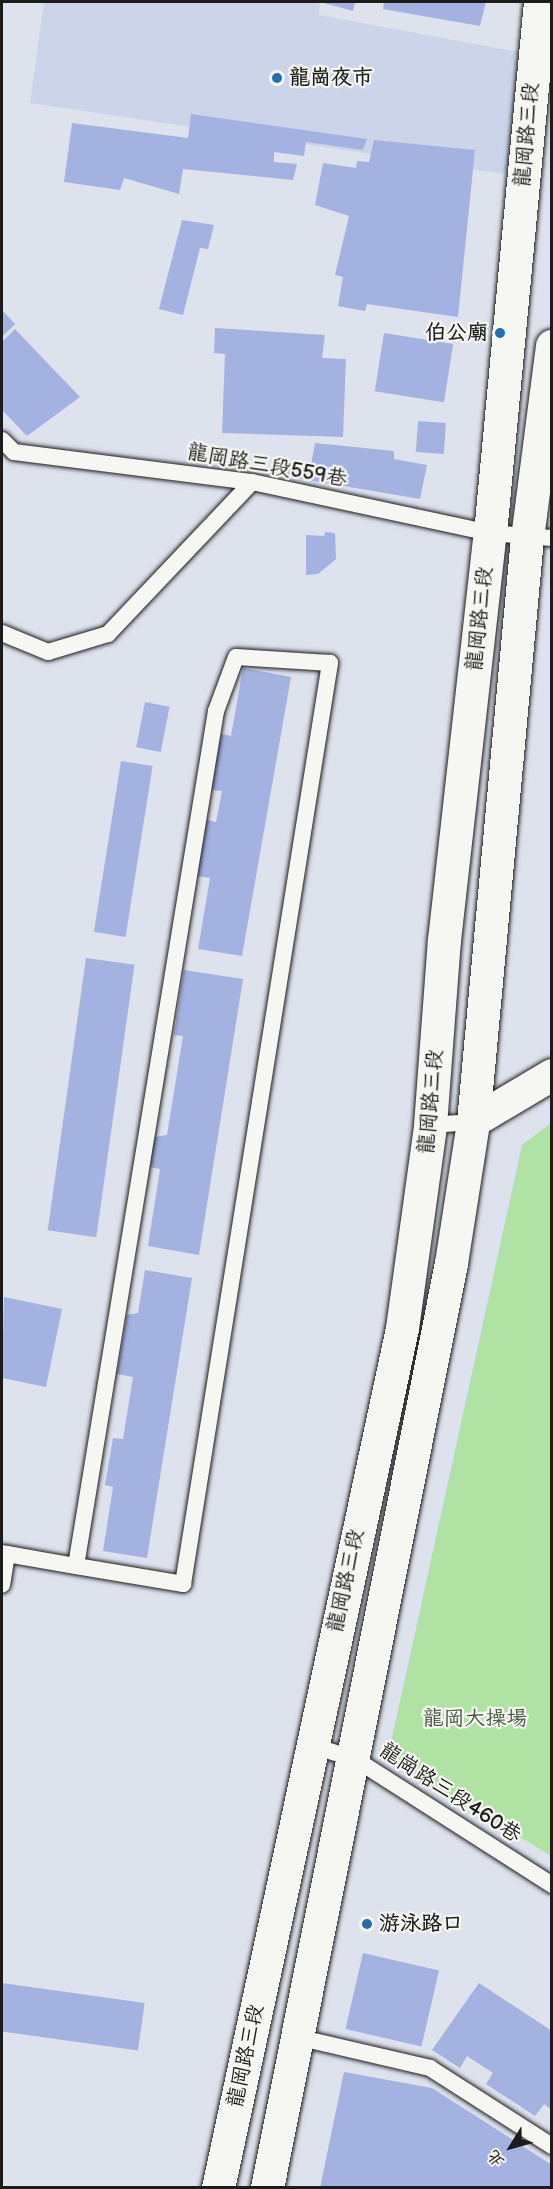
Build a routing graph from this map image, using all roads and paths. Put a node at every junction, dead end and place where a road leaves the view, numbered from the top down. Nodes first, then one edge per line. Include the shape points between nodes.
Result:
1 (540, 2) edge
2 (552, 346) edge
3 (2, 440) edge
4 (252, 482) junction
5 (490, 533) junction
6 (539, 538) edge
7 (2, 633) edge
8 (552, 1075) edge
9 (473, 1122) junction
10 (430, 1125) junction
11 (4, 1553) edge
12 (76, 1566) junction
13 (2, 1586) edge
14 (310, 1745) junction
15 (355, 1759) junction
16 (552, 1885) edge
17 (297, 2037) junction
18 (552, 2146) edge
19 (218, 2187) edge
20 (267, 2187) edge

1 - 5 main road, 龍岡路三段
2 - 6 main road, 龍岡路三段
3 - 4 lane, 龍岡路三段559巷 via 14,452
4 - 5 lane, 龍岡路三段559巷
4 - 7 lane via 108,634 48,652
5 - 6 lane, 龍岡路三段559巷
5 - 10 main road, 龍岡路三段 via 444,940
6 - 9 main road, 龍岡路三段
8 - 9 street
9 - 10 lane
9 - 15 main road, 龍岡路三段 via 452,1263
10 - 14 main road, 龍岡路三段 via 402,1328
11 - 12 lane
11 - 13 lane
12 - 12 lane via 183,1584 330,663 236,657 216,711
14 - 15 lane, 龍崗路三段460巷
14 - 19 main road, 龍岡路三段
15 - 16 lane, 龍崗路三段460巷
15 - 17 main road, 龍岡路三段
17 - 18 lane via 430,2068
17 - 20 main road, 龍岡路三段

